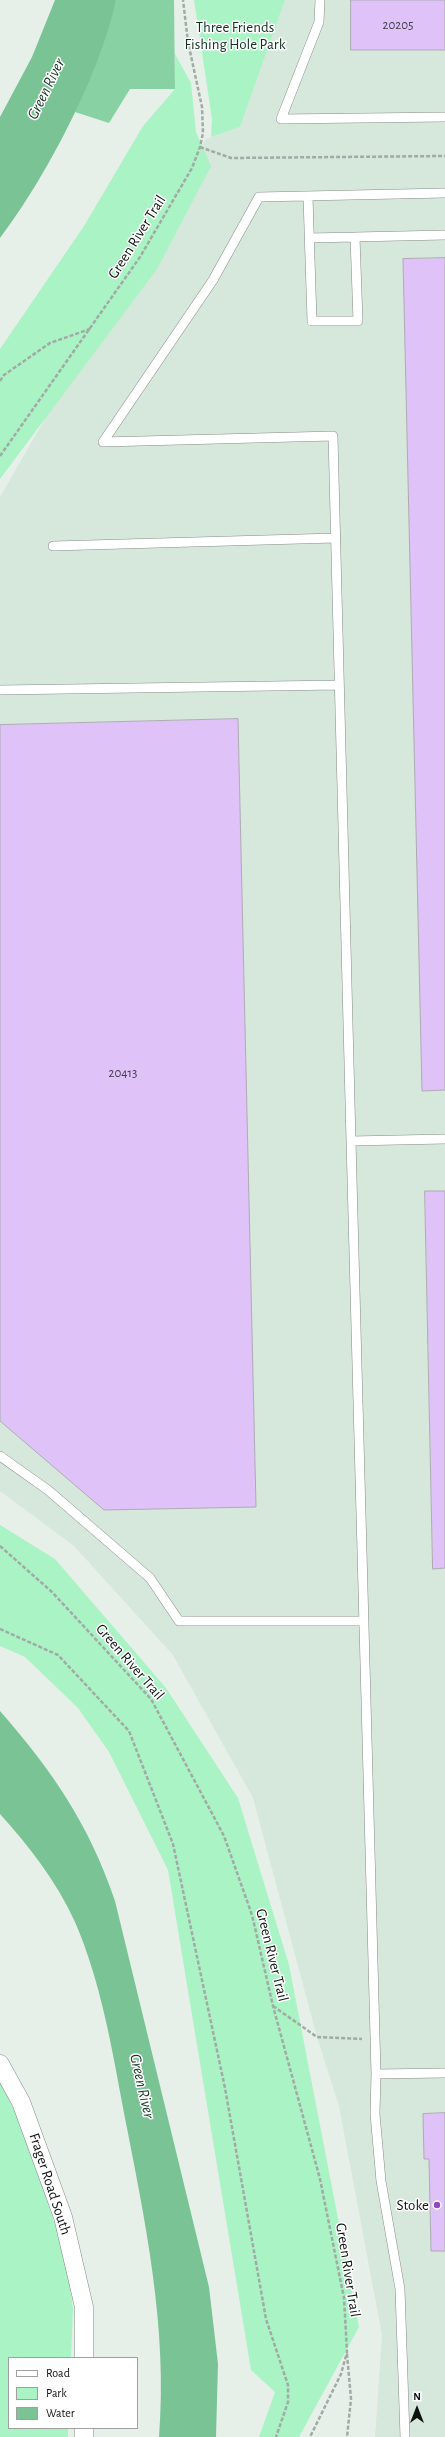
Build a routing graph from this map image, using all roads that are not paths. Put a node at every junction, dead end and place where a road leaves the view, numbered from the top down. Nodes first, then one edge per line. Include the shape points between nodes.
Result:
1 (320, 0) edge
2 (445, 117) edge
3 (445, 193) edge
4 (308, 197) junction
5 (445, 235) edge
6 (355, 237) junction
7 (310, 238) junction
8 (335, 538) junction
9 (53, 546) dead end
10 (339, 685) junction
11 (0, 690) edge
12 (445, 1139) edge
13 (351, 1141) junction
14 (0, 1456) edge
15 (364, 1621) junction
16 (0, 2064) edge
17 (445, 2073) edge
18 (376, 2074) junction
19 (84, 2357) edge
20 (405, 2437) edge

1 - 2 lane via 319,22 281,119
3 - 4 lane
4 - 7 lane
4 - 8 lane via 260,197 213,280 103,442 333,436
5 - 6 lane
6 - 7 lane
6 - 7 lane via 358,321 312,321
8 - 9 lane
8 - 10 lane
10 - 11 lane
10 - 13 lane
12 - 13 lane
13 - 15 lane
14 - 15 lane via 48,1490 150,1578 179,1621
15 - 18 lane
16 - 19 street, Frager Road South via 21,2102 63,2217 84,2307
17 - 18 lane
18 - 20 lane via 375,2114 381,2181 400,2288

